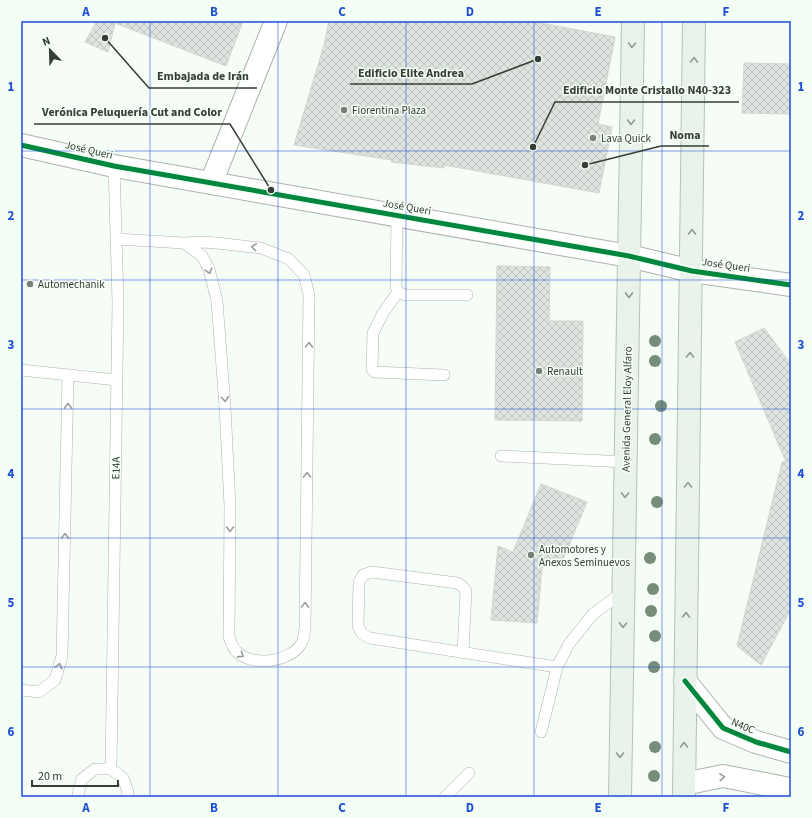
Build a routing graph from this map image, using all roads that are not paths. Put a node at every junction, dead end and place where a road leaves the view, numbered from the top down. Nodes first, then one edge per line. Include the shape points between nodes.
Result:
1 (276, 21) edge
2 (633, 21) edge
3 (694, 21) edge
4 (21, 145) edge
5 (114, 166) junction
6 (211, 183) junction
7 (397, 215) junction
8 (116, 239) junction
9 (184, 243) junction
10 (629, 256) junction
11 (692, 270) junction
12 (791, 285) edge
13 (398, 292) junction
14 (467, 295) dead end
15 (21, 370) edge
16 (68, 375) junction
17 (444, 375) dead end
18 (117, 380) junction
19 (501, 456) dead end
20 (626, 462) junction
21 (623, 592) junction
22 (463, 652) junction
23 (557, 667) junction
24 (685, 681) junction
25 (21, 690) edge
26 (541, 732) dead end
27 (791, 752) edge
28 (111, 769) junction
29 (470, 773) dead end
30 (684, 791) edge
31 (791, 791) edge
32 (79, 797) edge
33 (127, 797) edge
34 (445, 797) edge
35 (620, 797) edge

1 - 6 street
2 -> 10 main road, Avenida General Eloy Alfaro
11 -> 3 main road
4 - 5 street, José Queri
5 - 6 street, José Queri
5 - 8 lane, E14A
6 - 7 street, José Queri
7 - 10 street, José Queri
7 - 13 lane
8 - 9 lane
8 - 18 lane, E14A
9 -> 9 lane via 202,256 209,269 217,301 230,506 232,646 245,658 278,660 291,654 302,644 305,629 309,296 304,275 289,260 261,248 203,242
10 - 11 street, José Queri
10 -> 20 main road, Avenida General Eloy Alfaro
11 - 12 street, José Queri
24 -> 11 main road
13 - 14 lane via 405,295
13 - 17 lane via 373,333 372,369 374,372
15 - 16 lane
16 - 18 lane
25 -> 16 lane via 39,692 55,680 62,656
18 - 28 lane, E14A
19 - 20 lane
20 -> 21 main road, Avenida General Eloy Alfaro
21 - 23 lane via 593,614 569,644
21 -> 35 main road, Avenida General Eloy Alfaro
22 - 22 lane via 370,638 362,634 358,619 359,582 363,575 372,572 457,583 462,586 466,591
22 - 23 lane
23 - 26 lane
24 - 27 street, N40C via 723,728 756,742
30 -> 24 main road
28 - 32 lane via 95,769 82,779
28 - 33 lane via 123,778 128,792
29 - 34 lane
30 -> 31 street via 723,776

